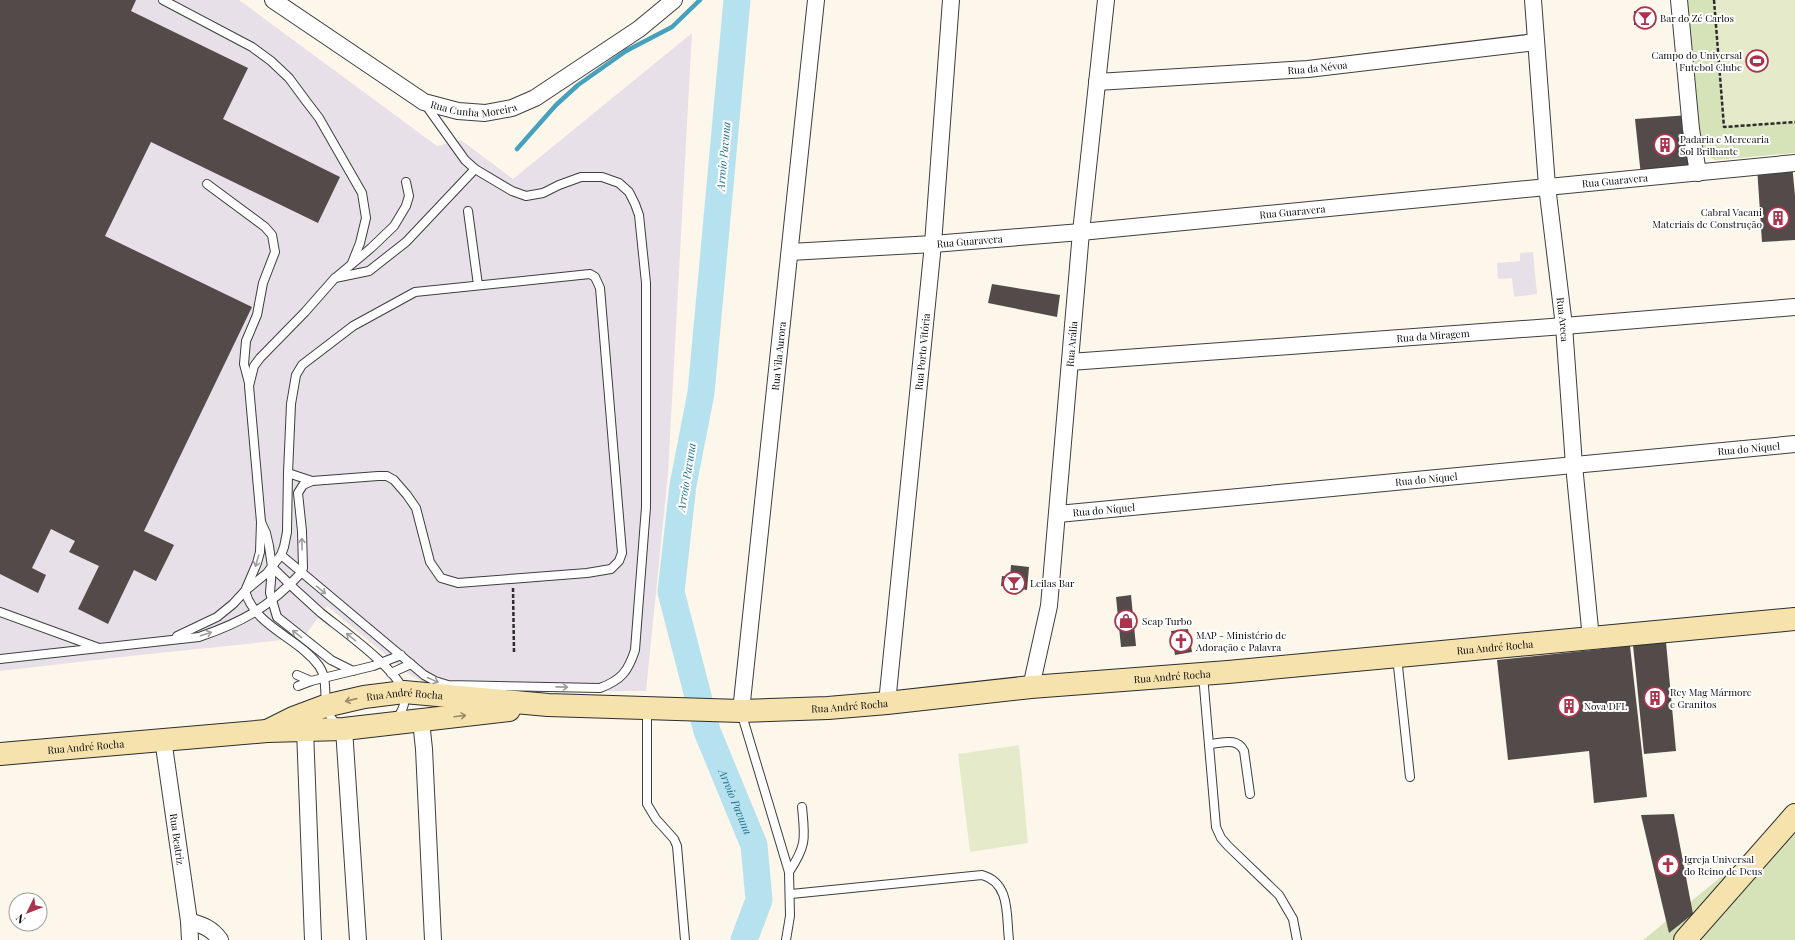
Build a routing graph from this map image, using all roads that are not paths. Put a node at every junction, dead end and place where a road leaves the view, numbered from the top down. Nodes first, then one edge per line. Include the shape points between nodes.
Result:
1 (163, 0) edge
2 (273, 0) edge
3 (674, 0) edge
4 (816, 0) edge
5 (951, 0) edge
6 (1106, 0) edge
7 (1533, 0) edge
8 (1679, 0) edge
9 (1536, 42) junction
10 (1097, 82) junction
11 (424, 102) junction
12 (1795, 163) edge
13 (475, 169) junction
14 (1698, 173) junction
15 (406, 182) dead end
16 (207, 184) dead end
17 (1547, 186) junction
18 (468, 211) dead end
19 (1081, 232) junction
20 (933, 244) junction
21 (790, 252) junction
22 (352, 263) junction
23 (334, 278) junction
24 (478, 285) junction
25 (1795, 307) edge
26 (1564, 326) junction
27 (1070, 362) junction
28 (249, 386) junction
29 (1795, 444) edge
30 (1574, 465) junction
31 (288, 473) junction
32 (312, 481) junction
33 (1058, 514) junction
34 (261, 522) junction
35 (281, 555) junction
36 (272, 567) junction
37 (301, 573) junction
38 (289, 585) junction
39 (245, 591) junction
40 (272, 600) junction
41 (0, 612) edge
42 (255, 612) junction
43 (1795, 619) edge
44 (1591, 639) junction
45 (167, 641) junction
46 (101, 649) junction
47 (401, 655) junction
48 (1397, 657) junction
49 (0, 659) edge
50 (380, 663) junction
51 (411, 664) junction
52 (353, 671) junction
53 (391, 673) junction
54 (1202, 674) junction
55 (297, 675) dead end
56 (324, 679) junction
57 (311, 681) junction
58 (298, 686) dead end
59 (1031, 687) junction
60 (404, 692) junction
61 (887, 703) junction
62 (548, 705) junction
63 (325, 706) junction
64 (647, 707) junction
65 (738, 711) junction
66 (421, 721) junction
67 (395, 724) junction
68 (344, 729) junction
69 (305, 730) junction
70 (267, 731) junction
71 (163, 739) junction
72 (1209, 744) junction
73 (0, 754) edge
74 (1410, 777) dead end
75 (1250, 794) dead end
76 (802, 807) dead end
77 (1795, 815) edge
78 (789, 872) junction
79 (791, 894) junction
80 (189, 921) junction
81 (190, 940) edge
82 (220, 940) edge
83 (313, 940) edge
84 (358, 940) edge
85 (433, 940) edge
86 (685, 940) edge
87 (786, 940) edge
88 (1008, 940) edge
89 (1297, 940) edge
90 (1685, 940) edge

1 - 22 lane via 252,47 271,61 289,78 319,118 362,193 366,218
2 - 11 street, Rua Cunha Moreira
3 - 11 street, Rua Cunha Moreira via 639,29 561,81 535,98 512,108 478,113 458,111
4 - 21 street, Rua Vila Aurora
5 - 20 street, Rua Porto Vitória
6 - 10 street, Rua Arália
7 - 9 street, Rua Areca
8 - 14 street via 1691,129
9 - 10 street, Rua da Névoa via 1308,68
9 - 17 street, Rua Areca
10 - 19 street, Rua Arália
11 - 13 lane via 457,150
12 - 14 street, Rua Guaravera
13 - 23 lane via 406,242 369,270
51 -> 13 lane via 435,682 448,685 600,688 615,683 623,675 631,664 634,650 646,507 646,283 639,215 629,192 619,183 602,177 581,177 559,184 543,193 526,196 512,191
14 - 17 street, Rua Guaravera
15 - 22 lane via 406,206 394,226
16 - 28 lane via 265,227 272,235 274,243 275,252 263,283 257,316 246,340 244,364
17 - 19 street, Rua Guaravera
17 - 26 street, Rua Areca
18 - 24 lane
19 - 20 street, Rua Guaravera
19 - 27 street, Rua Arália
20 - 21 street, Rua Guaravera
20 - 61 street, Rua Porto Vitória
21 - 65 street, Rua Vila Aurora
22 - 23 lane
23 - 28 lane via 260,358 254,366
24 - 31 lane via 415,292 353,326 302,365 296,375 291,404
24 - 32 lane via 590,274 595,277 600,288 622,554 619,561 611,569 573,575 458,583 441,578 430,562 416,508 394,480 387,476 378,476
25 - 26 street, Rua da Miragem
26 - 27 street, Rua da Miragem
26 - 30 street, Rua Areca
27 - 33 street, Rua Arália
28 - 34 lane
29 - 30 street, Rua do Níquel
30 - 33 street, Rua do Níquel
30 - 44 street, Rua Areca
31 - 32 lane
31 - 35 lane via 288,532
37 -> 32 lane via 302,531 298,493 303,485
33 - 59 street, Rua Arália via 1049,606
34 - 36 lane via 266,533
34 -> 39 lane via 259,558
35 - 36 lane
35 - 37 lane
36 - 38 lane
36 - 39 lane
36 - 40 lane
37 - 38 lane
37 -> 47 lane
38 - 40 lane
50 -> 38 lane
39 - 42 lane via 247,600
39 - 45 lane via 217,617
40 - 42 lane
52 -> 40 lane via 331,660 279,619
41 - 46 lane
45 -> 42 lane via 199,636 231,626
42 - 56 lane via 308,655 320,667
43 - 44 main road, Rua André Rocha
44 - 48 main road, Rua André Rocha
45 - 46 lane
46 - 49 lane
47 - 50 lane
47 - 51 lane
48 - 54 main road, Rua André Rocha
48 - 74 lane
50 - 52 lane
50 - 53 lane
51 - 53 lane
52 - 56 lane
53 - 60 lane
54 - 59 main road, Rua André Rocha
54 - 72 lane
55 - 57 lane
56 - 57 lane
56 - 63 lane
57 - 58 lane
59 - 61 main road, Rua André Rocha
60 - 62 main road, Rua André Rocha
60 -> 63 main road, Rua André Rocha via 364,697
60 - 67 lane via 404,707
61 - 65 main road, Rua André Rocha
62 - 64 main road, Rua André Rocha
66 -> 62 main road, Rua André Rocha
63 - 68 lane via 333,721
63 - 70 main road, Rua André Rocha
64 - 65 main road, Rua André Rocha
64 - 86 lane via 646,798 650,810 677,846
65 - 78 lane
66 - 67 main road, Rua André Rocha
66 - 85 street
67 - 68 main road, Rua André Rocha
68 - 69 main road, Rua André Rocha
68 - 84 street
69 - 70 main road, Rua André Rocha
69 - 83 street
70 - 71 main road, Rua André Rocha
71 - 73 main road, Rua André Rocha
71 - 80 street, Rua Beatriz
72 - 75 lane via 1235,742 1241,745
72 - 89 lane via 1216,827 1228,846 1278,895 1293,919
76 - 78 lane via 803,850
77 - 90 main road
78 - 79 lane
79 - 87 lane
79 - 88 lane via 982,875 989,877 1001,887
80 - 81 street, Rua Beatriz
80 - 82 street via 206,927

